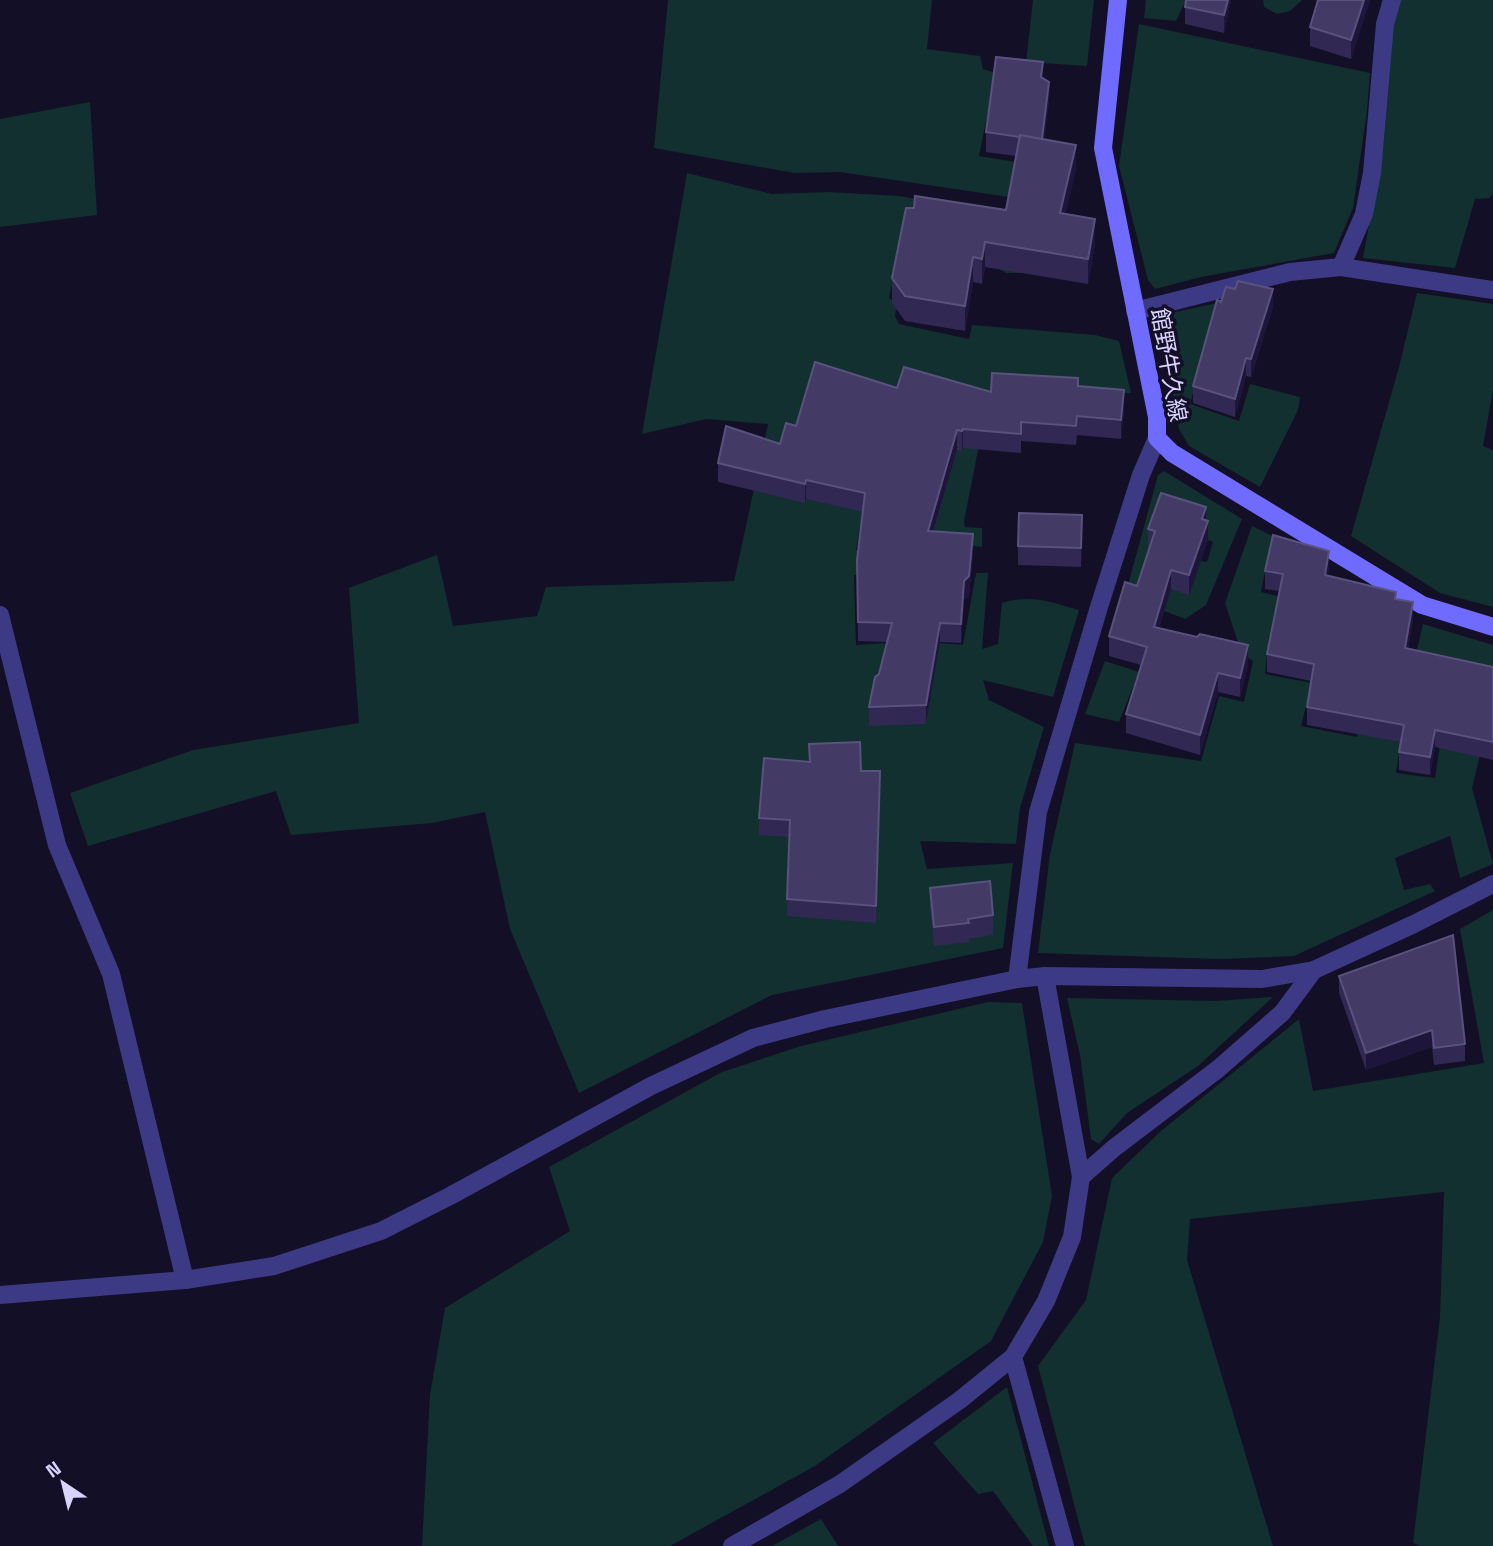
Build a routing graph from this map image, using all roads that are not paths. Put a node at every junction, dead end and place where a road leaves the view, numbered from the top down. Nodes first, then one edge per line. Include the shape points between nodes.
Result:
1 (1118, 0) edge
2 (1392, 0) edge
3 (1341, 267) junction
4 (1493, 290) edge
5 (1135, 311) junction
6 (1157, 438) junction
7 (0, 615) edge
8 (1493, 627) edge
9 (1493, 884) edge
10 (1314, 970) junction
11 (1045, 976) junction
12 (1017, 979) junction
13 (1081, 1177) junction
14 (185, 1280) junction
15 (0, 1295) edge
16 (1013, 1357) junction
17 (732, 1546) edge
18 (1065, 1546) edge

1 - 5 main road, 館野牛久線 via 1103,148
2 - 3 street via 1385,24 1372,173 1364,214
3 - 4 street
3 - 5 street via 1290,272
5 - 6 main road, 館野牛久線 via 1157,417
6 - 8 main road, 館野牛久線 via 1172,453 1422,605
6 - 12 street via 1099,607 1038,812
7 - 14 street via 57,845 111,974
9 - 10 street
10 - 11 street via 1262,979
10 - 13 street via 1282,1013
11 - 12 street
11 - 13 street
12 - 14 street via 753,1038 651,1086 381,1231 274,1266
13 - 16 street via 1072,1237 1046,1301
14 - 15 street
16 - 17 street via 960,1400 840,1483
16 - 18 street

